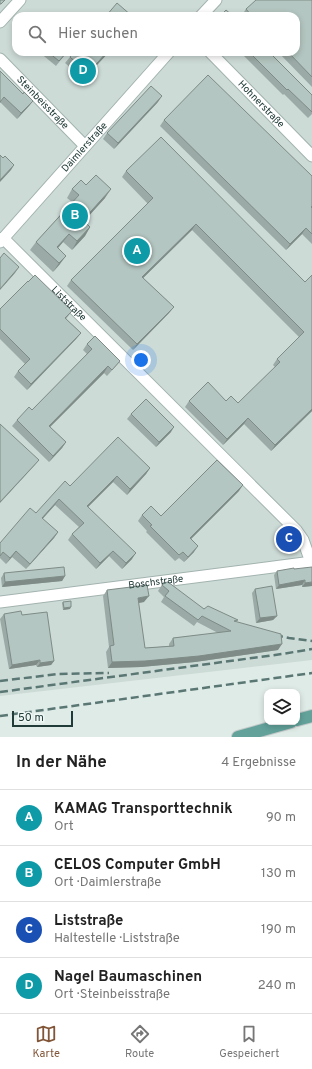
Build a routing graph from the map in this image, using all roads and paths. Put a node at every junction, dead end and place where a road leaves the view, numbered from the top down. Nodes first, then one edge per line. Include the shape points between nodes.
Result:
1 (20, 0) edge
2 (216, 0) edge
3 (205, 12) edge
4 (0, 22) edge
5 (165, 56) edge
6 (214, 56) edge
7 (0, 59) edge
8 (85, 146) junction
9 (312, 156) edge
10 (2, 240) edge
11 (312, 562) edge
12 (0, 602) edge
13 (312, 716) edge
14 (300, 719) edge
15 (280, 725) edge
16 (238, 737) edge

1 - 4 street
2 - 3 street
5 - 8 street, Daimlerstraße
6 - 9 street, Hohnerstraße
7 - 8 street, Steinbeisstraße
8 - 10 street, Daimlerstraße
10 - 11 street, Liststraße via 296,530
11 - 12 street, Boschstraße
13 - 14 main road
15 - 16 main road

